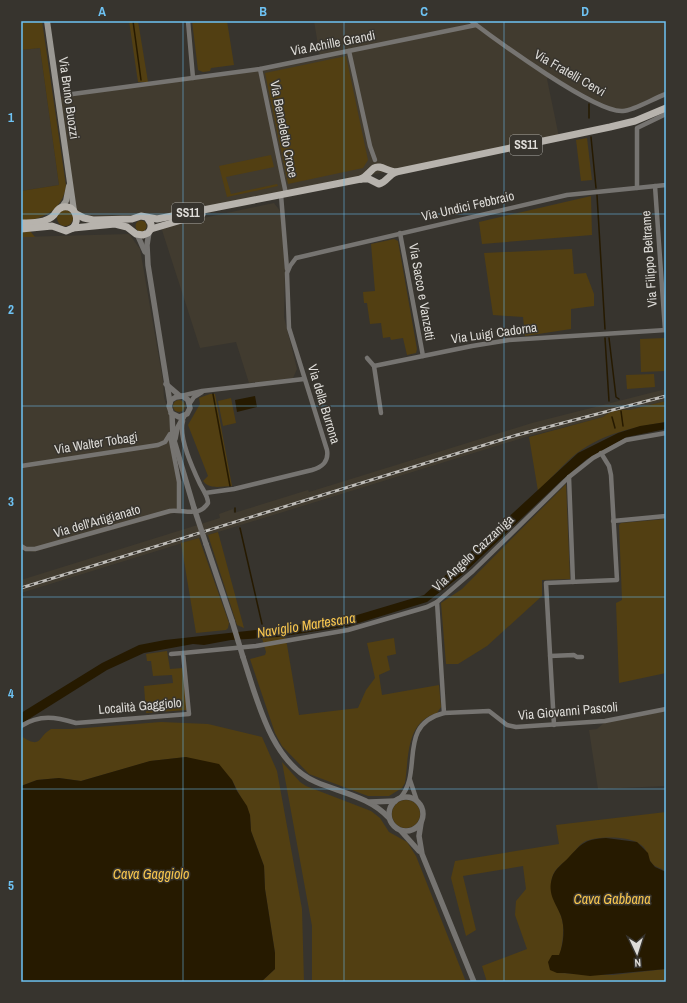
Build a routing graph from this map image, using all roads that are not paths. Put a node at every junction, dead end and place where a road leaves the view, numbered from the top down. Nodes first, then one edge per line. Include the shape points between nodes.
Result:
1 (47, 21) edge
2 (188, 21) edge
3 (471, 21) edge
4 (476, 25) junction
5 (348, 51) junction
6 (260, 69) junction
7 (193, 78) junction
8 (666, 94) edge
9 (66, 95) dead end
10 (666, 108) edge
11 (666, 114) edge
12 (378, 173) junction
13 (70, 179) junction
14 (666, 185) edge
15 (655, 186) junction
16 (637, 188) junction
17 (283, 195) junction
18 (227, 207) junction
19 (61, 208) junction
20 (75, 212) junction
21 (54, 214) junction
22 (135, 218) junction
23 (148, 219) junction
24 (21, 223) edge
25 (58, 228) junction
26 (73, 228) junction
27 (21, 229) edge
28 (150, 231) junction
29 (135, 232) junction
30 (400, 233) junction
31 (286, 252) junction
32 (297, 258) junction
33 (147, 259) junction
34 (663, 265) edge
35 (287, 276) junction
36 (666, 330) edge
37 (423, 356) junction
38 (367, 358) dead end
39 (374, 366) junction
40 (304, 379) junction
41 (166, 384) junction
42 (207, 390) junction
43 (180, 396) junction
44 (170, 403) junction
45 (190, 403) junction
46 (171, 413) junction
47 (381, 413) dead end
48 (185, 415) junction
49 (172, 426) junction
50 (666, 433) edge
51 (170, 434) junction
52 (176, 444) junction
53 (601, 452) junction
54 (21, 466) edge
55 (569, 477) junction
56 (205, 493) junction
57 (179, 510) junction
58 (666, 516) edge
59 (613, 521) junction
60 (21, 546) edge
61 (573, 582) junction
62 (437, 602) junction
63 (184, 653) junction
64 (171, 654) dead end
65 (550, 656) junction
66 (582, 657) dead end
67 (666, 709) edge
68 (444, 713) junction
69 (554, 725) junction
70 (21, 726) edge
71 (410, 777) junction
72 (398, 800) junction
73 (417, 801) junction
74 (370, 802) junction
75 (389, 818) junction
76 (421, 823) junction
77 (401, 831) junction
78 (422, 854) junction
79 (474, 982) edge

1 - 13 main road, Via Bruno Buozzi
2 - 7 street
3 - 4 street, Via Fratelli Cervi
4 - 5 street, Via Achille Grandi
4 - 8 street, Via Fratelli Cervi via 548,75 588,99 604,105 624,111
5 - 6 street, Via Achille Grandi
5 - 12 street
6 - 7 street, Via Achille Grandi
6 - 17 street, Via Benedetto Croce
7 - 9 street, Via Achille Grandi
10 - 12 main road, SS11 via 610,127 396,172
11 - 16 street via 637,128
12 - 17 main road, SS11 via 361,179
13 - 19 main road, Via Bruno Buozzi via 66,199
13 - 20 main road, Via Bruno Buozzi
14 - 15 street, Via Undici Febbraio
15 - 16 street, Via Undici Febbraio
15 - 34 street, Via Filippo Beltrame
16 - 30 street, Via Undici Febbraio via 567,195
17 - 18 main road, SS11
17 - 31 street, Via della Burrona
18 - 23 main road, SS11
18 - 28 main road, SS11
19 - 20 main road, SS11 via 68,207
19 - 21 main road
20 - 22 main road, SS11 via 93,220
20 - 26 main road via 77,223
21 - 24 main road via 38,222
21 - 25 main road via 54,223
22 - 23 main road, SS11 via 142,216
22 - 29 main road via 132,225
23 - 28 main road via 151,224
25 - 26 main road, SS11
25 - 27 main road, SS11 via 52,226
26 - 29 main road, SS11 via 114,224
28 - 29 main road, SS11 via 143,235
28 - 33 street
29 - 33 street
30 - 32 street, Via Undici Febbraio
30 - 37 street, Via Sacco e Vanzetti
31 - 32 street
31 - 35 street, Via della Burrona
32 - 35 street, Via della Burrona via 290,265
33 - 41 street
34 - 36 street, Via Filippo Beltrame
35 - 40 street, Via della Burrona via 288,324
36 - 37 street, Via Luigi Cadorna via 509,340
37 - 39 street, Via Luigi Cadorna
38 - 39 street
39 - 47 street
40 - 42 street
40 - 56 street, Via della Burrona via 327,450 327,460 317,468 226,491
41 - 43 street
41 - 44 street
42 - 43 street
42 - 45 street via 198,394
43 - 44 street via 174,397
43 - 45 street
44 - 46 street
45 - 48 street
46 - 48 street via 177,417
46 - 49 street
48 - 52 street via 176,430
48 - 56 street via 182,434 197,478
49 - 51 street
49 - 52 street
50 - 53 street, Via Angelo Cazzaniga via 628,439
51 - 54 street, Via Walter Tobagi via 165,442 158,445
51 - 57 street via 179,482
52 - 74 street, bridge via 194,508 272,737 286,758 307,778
53 - 55 street, Via Angelo Cazzaniga
53 - 59 street via 611,474
55 - 61 street
55 - 62 street, Via Angelo Cazzaniga via 473,571
56 - 57 street, Via dell'Artigianato via 208,502 203,509 190,513
57 - 60 street, Via dell'Artigianato via 40,548 30,550
58 - 59 street
59 - 61 street via 617,580
61 - 65 street via 546,583
62 - 63 street, Via Angelo Cazzaniga via 357,628 247,647
62 - 68 street
63 - 64 street
63 - 70 street, Località Gaggiolo via 189,714 76,723 42,717 34,718
65 - 66 street
65 - 69 street
67 - 69 street, Via Giovanni Pascoli via 605,721
68 - 69 street, Via Giovanni Pascoli via 490,711 510,727
68 - 71 street via 428,721 417,733 413,742
71 - 72 street via 405,791
71 - 73 street
72 - 73 street via 409,798
72 - 74 street
72 - 75 street via 390,809
73 - 76 street via 423,814
74 - 75 street
75 - 77 street via 395,828
76 - 77 street via 412,830
76 - 78 street via 419,836
77 - 78 street
78 - 79 street

